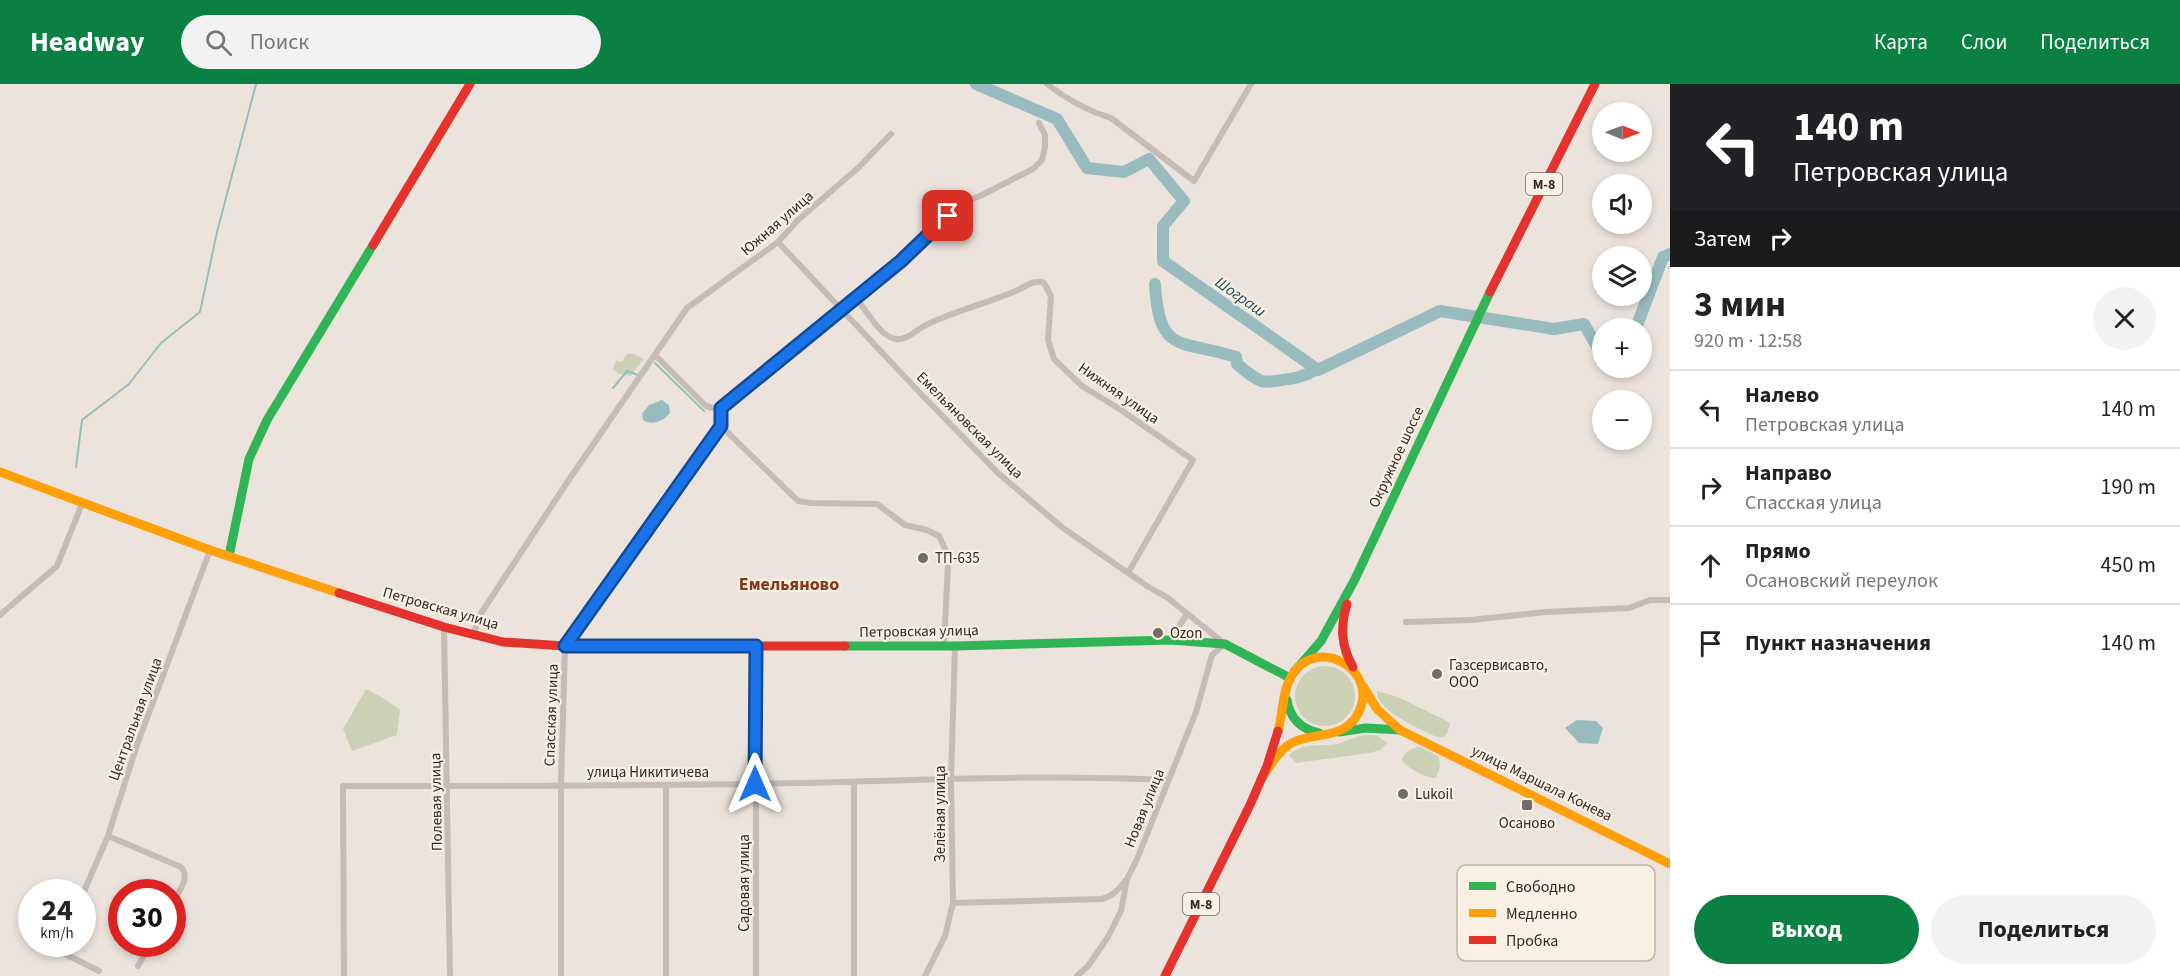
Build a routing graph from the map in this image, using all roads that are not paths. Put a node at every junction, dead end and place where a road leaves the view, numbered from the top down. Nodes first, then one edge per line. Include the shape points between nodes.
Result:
1 (470, 84) edge
2 (1047, 84) edge
3 (1251, 84) edge
4 (1595, 84) edge
5 (1039, 123) dead end
6 (891, 134) dead end
7 (778, 242) junction
8 (855, 298) junction
9 (841, 309) junction
10 (655, 355) junction
11 (721, 408) junction
12 (721, 426) junction
13 (0, 472) edge
14 (82, 504) junction
15 (210, 550) junction
16 (229, 556) junction
17 (1128, 573) junction
18 (1355, 579) junction
19 (1670, 600) edge
20 (1187, 614) junction
21 (0, 615) edge
22 (1406, 622) dead end
23 (444, 627) junction
24 (474, 634) junction
25 (1170, 640) junction
26 (1225, 644) junction
27 (565, 646) junction
28 (756, 646) junction
29 (944, 646) junction
30 (955, 646) junction
31 (1356, 672) junction
32 (1291, 679) junction
33 (1363, 686) junction
34 (1400, 730) junction
35 (1335, 733) junction
36 (1322, 734) junction
37 (1261, 779) junction
38 (951, 780) junction
39 (1168, 780) junction
40 (854, 782) junction
41 (561, 784) junction
42 (755, 784) junction
43 (666, 785) junction
44 (448, 786) junction
45 (108, 836) junction
46 (1670, 864) edge
47 (89, 879) edge
48 (185, 879) edge
49 (1127, 879) junction
50 (953, 903) junction
51 (71, 957) edge
52 (143, 957) edge
53 (138, 966) dead end
54 (99, 971) dead end
55 (344, 976) edge
56 (450, 976) edge
57 (561, 976) edge
58 (666, 976) edge
59 (756, 976) edge
60 (854, 976) edge
61 (925, 976) edge
62 (1077, 976) edge
63 (1165, 976) edge

1 - 16 street via 267,420 249,459
2 - 3 street via 1096,114 1111,118 1194,181
4 - 18 street, Окружное шоссе / М-8 via 1494,284
5 - 8 street via 1046,135 1045,147 1033,169 964,202
6 - 7 street, Южная улица
7 - 9 street, Емельяновская улица
7 - 10 street, Южная улица via 687,308
8 - 9 street
8 - 17 street, Нижняя улица via 878,329 904,339 930,323 1037,281 1044,283 1051,296 1048,340 1054,359 1082,386 1192,460
9 - 11 street
9 - 17 street, Емельяновская улица via 998,473 1063,528
10 - 11 street via 706,406
10 - 24 street via 478,618
11 - 12 street
12 - 27 street, Спасская улица
12 - 29 street via 798,501 877,504 905,525 939,536 948,564
13 - 14 street, Петровская улица
14 - 15 street, Петровская улица
14 - 21 street via 57,566
15 - 16 street, Петровская улица
15 - 45 street, Центральная улица
16 - 23 street, Петровская улица
17 - 20 street, Емельяновская улица
18 - 31 street, Окружное шоссе / М-8 via 1341,633
18 - 32 street, Окружное шоссе / М-8 via 1321,641
19 - 22 street via 1650,600 1629,608
20 - 25 street
20 - 26 street, Емельяновская улица
23 - 24 street, Петровская улица
23 - 44 street, Полевая улица
24 - 27 street, Петровская улица via 503,642
25 - 26 street, Петровская улица
25 - 30 street, Петровская улица
26 - 32 street, Петровская улица
26 - 39 street, Новая улица via 1212,655 1196,712
27 - 28 street, Петровская улица
27 - 41 street, Спасская улица
28 - 29 street, Петровская улица
28 - 42 street, Садовая улица
29 - 30 street, Петровская улица
30 - 38 street, Зелёная улица
31 - 32 street via 1341,661 1326,657 1311,660
31 - 33 street, М-8
32 - 36 street, М-8 via 1287,704 1295,721
32 - 37 street, М-8
33 - 34 street via 1377,709
33 - 35 street via 1360,713
34 - 35 street via 1366,728
34 - 46 street, улица Маршала Конева
35 - 36 street, М-8
36 - 37 street, М-8 via 1285,746
37 - 63 street, М-8
38 - 39 street, улица Никитичева
38 - 40 street, улица Никитичева
38 - 50 street, Зелёная улица
39 - 49 street, Новая улица
40 - 42 street, улица Никитичева
40 - 60 street
41 - 43 street, улица Никитичева
41 - 44 street, улица Никитичева
41 - 57 street, Спасская улица
42 - 43 street, улица Никитичева
42 - 59 street, Садовая улица
43 - 58 street
44 - 55 street, улица Никитичева via 343,786
44 - 56 street, Полевая улица
45 - 47 street, Центральная улица
45 - 48 street via 181,867
49 - 50 street via 1118,891 1102,899
49 - 62 street, Новая улица via 1120,911 1108,938
50 - 61 street, Зелёная улица via 945,936
51 - 54 street
52 - 53 street

